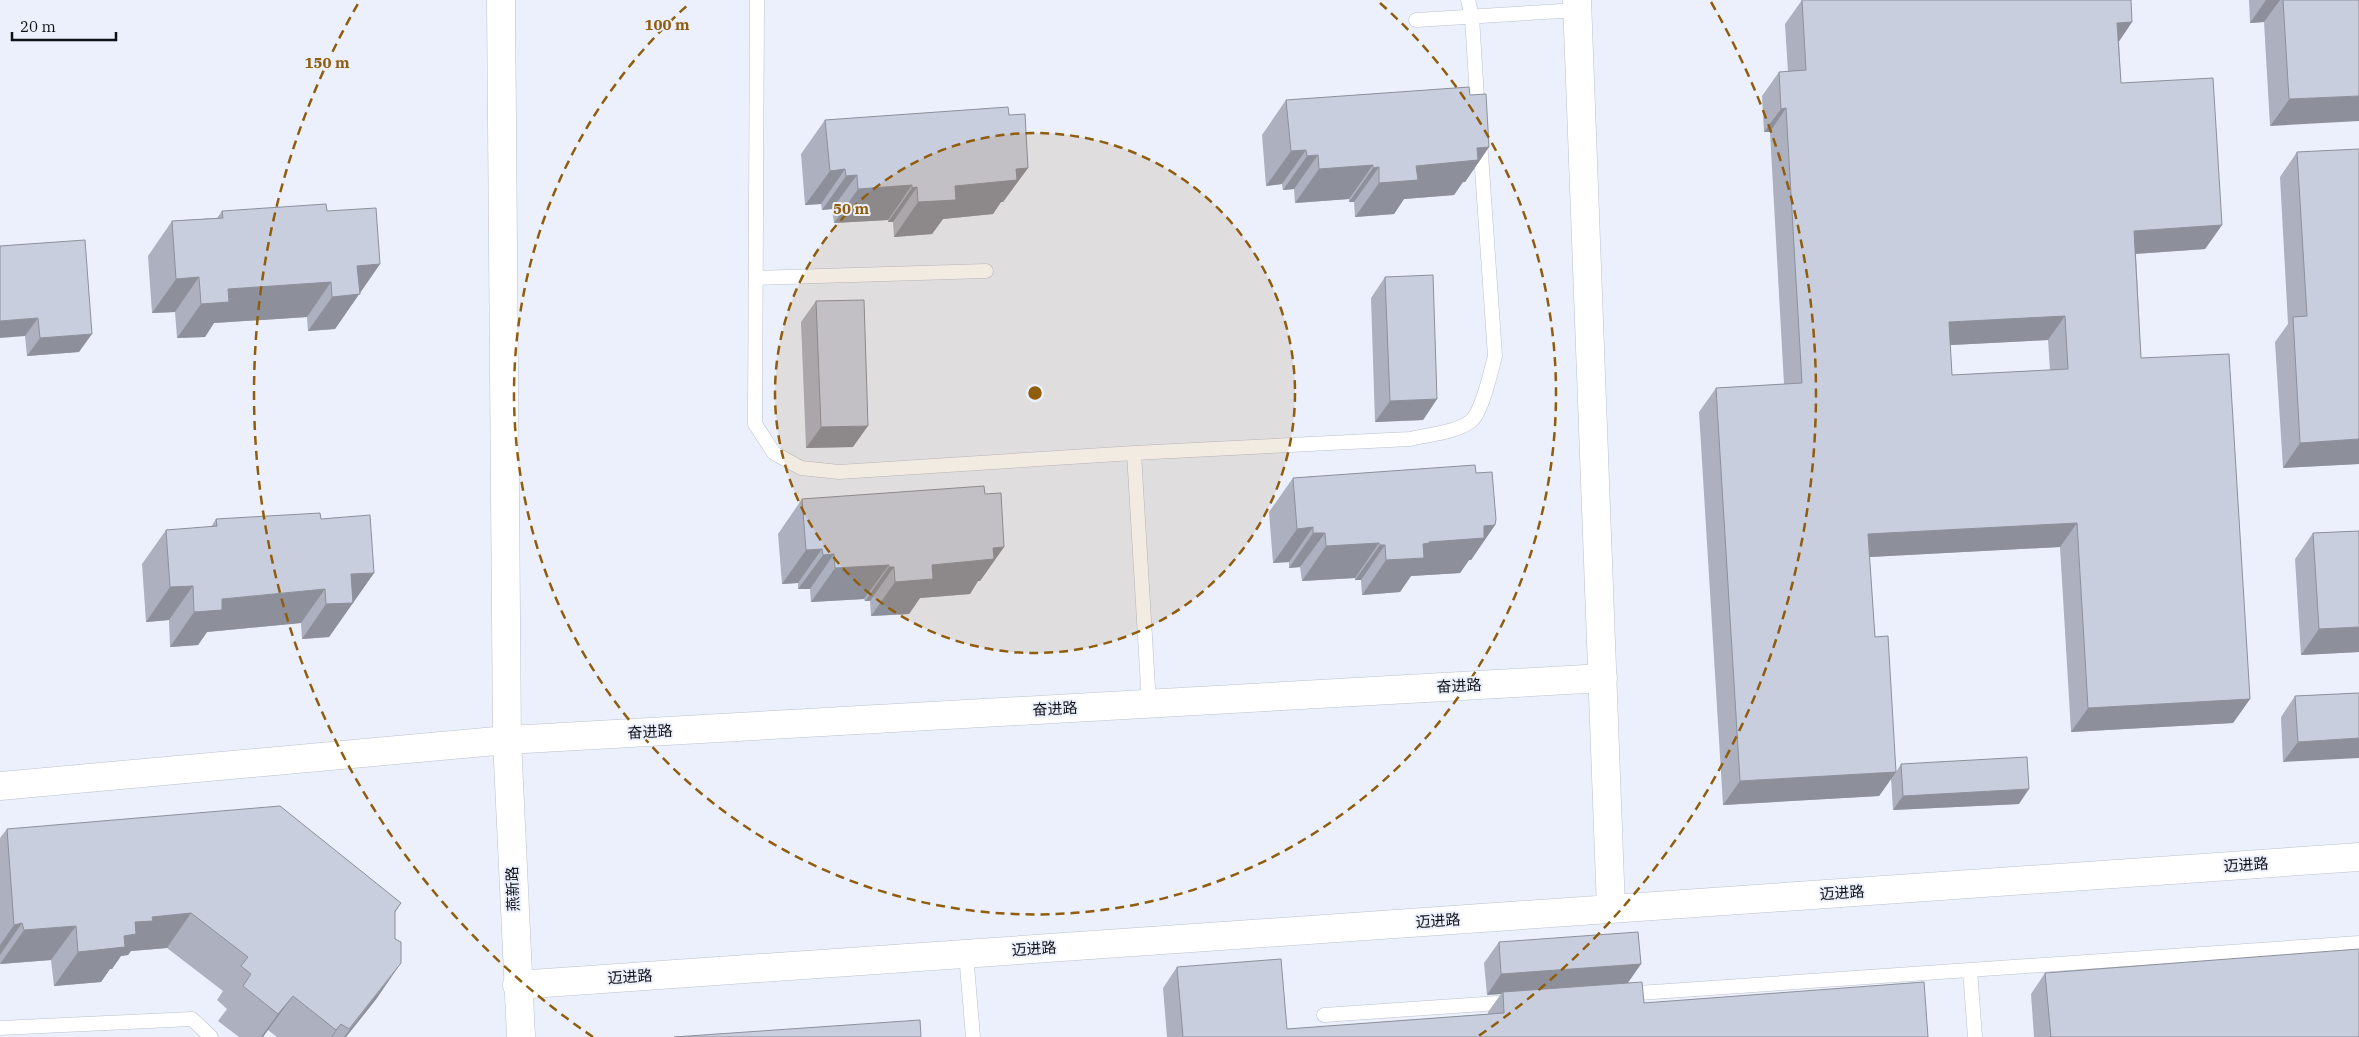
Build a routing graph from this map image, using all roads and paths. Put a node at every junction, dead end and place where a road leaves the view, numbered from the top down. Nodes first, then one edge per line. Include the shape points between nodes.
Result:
1 (501, 0) edge
2 (757, 0) edge
3 (1468, 0) edge
4 (1577, 5) edge
5 (1472, 17) junction
6 (1416, 20) dead end
7 (986, 272) dead end
8 (756, 278) junction
9 (1134, 453) junction
10 (1602, 678) junction
11 (1149, 704) junction
12 (507, 740) junction
13 (0, 786) edge
14 (2359, 857) edge
15 (1611, 909) junction
16 (2359, 943) edge
17 (966, 954) junction
18 (1970, 970) junction
19 (517, 985) junction
20 (1612, 995) edge
21 (1523, 1001) edge
22 (1324, 1015) dead end
23 (0, 1028) edge
24 (211, 1037) edge
25 (521, 1037) edge
26 (973, 1037) edge
27 (1975, 1037) edge

1 - 12 street, 燕新路
2 - 8 lane
3 - 5 lane
4 - 5 lane
4 - 10 street
5 - 6 lane
5 - 9 lane via 1495,356 1486,390 1473,419 1454,430 1410,439
7 - 8 lane
8 - 9 lane via 755,424 774,453 801,468 839,472
9 - 11 lane
10 - 11 street, 奋进路
10 - 15 street
11 - 12 street, 奋进路
12 - 13 street, 奋进路
12 - 19 street, 燕新路
14 - 15 street, 迈进路
15 - 17 street, 迈进路
16 - 18 lane
17 - 19 street, 迈进路
17 - 26 lane
18 - 20 lane
18 - 27 lane
19 - 25 street, 燕新路
21 - 22 lane
23 - 24 lane via 192,1019

